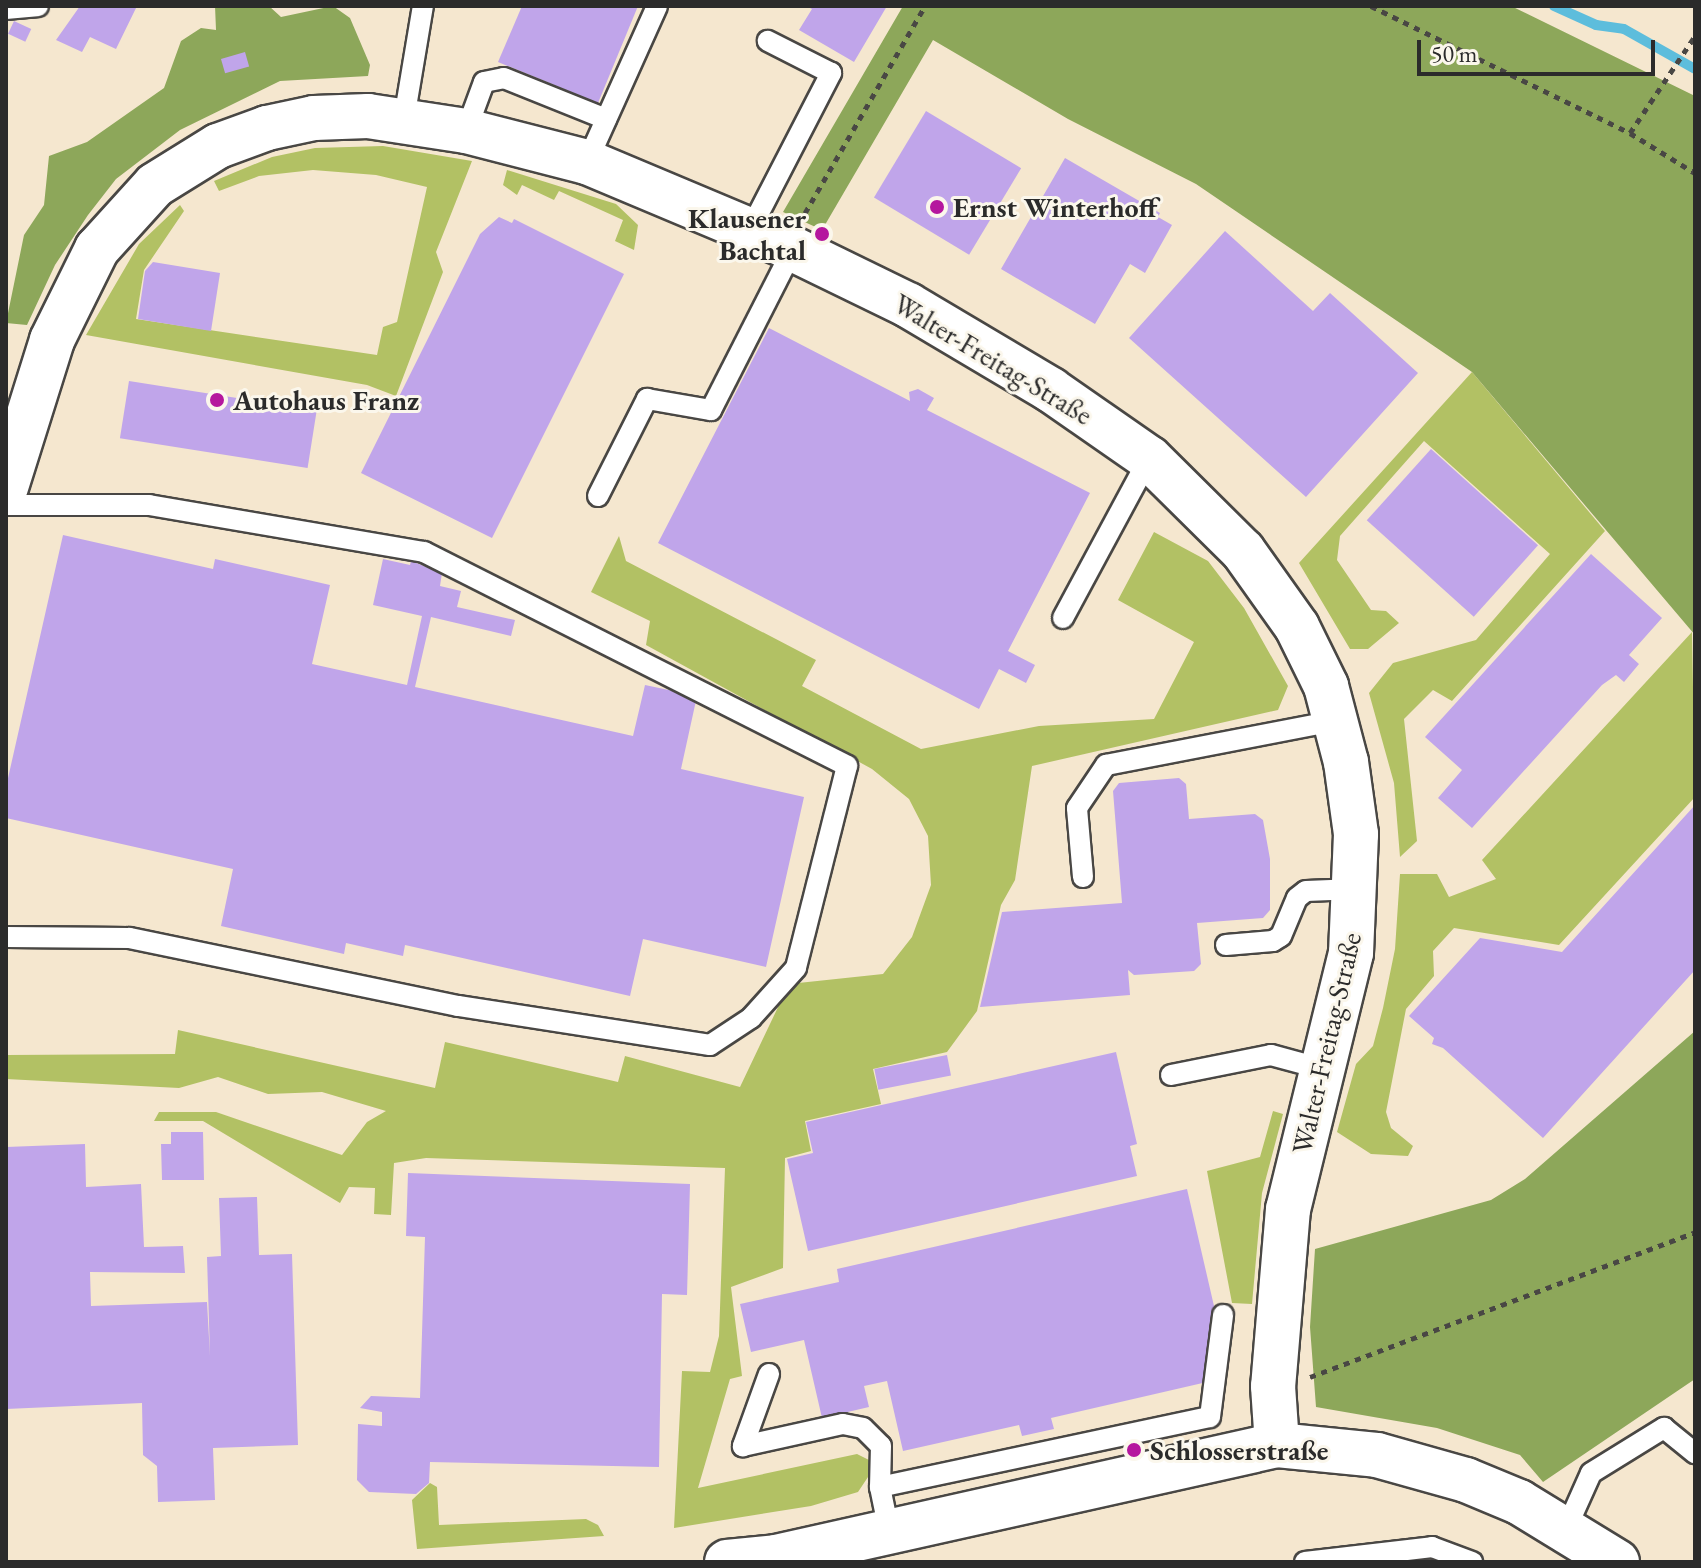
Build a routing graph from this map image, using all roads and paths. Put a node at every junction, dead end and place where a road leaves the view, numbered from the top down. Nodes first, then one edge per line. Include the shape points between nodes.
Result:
1 (38, 6) edge
2 (423, 6) edge
3 (657, 6) edge
4 (925, 6) edge
5 (1371, 6) edge
6 (6, 9) edge
7 (1695, 37) edge
8 (768, 41) dead end
9 (404, 119) junction
10 (606, 119) junction
11 (466, 131) junction
12 (1630, 133) junction
13 (587, 162) junction
14 (1695, 173) edge
15 (750, 230) junction
16 (798, 233) junction
17 (1149, 458) junction
18 (6, 487) edge
19 (598, 496) dead end
20 (6, 505) edge
21 (1063, 618) dead end
22 (1335, 721) junction
23 (1083, 877) dead end
24 (1356, 889) junction
25 (6, 937) edge
26 (1226, 945) dead end
27 (1323, 1069) junction
28 (1171, 1075) dead end
29 (1695, 1232) edge
30 (1223, 1315) dead end
31 (769, 1374) dead end
32 (1273, 1386) junction
33 (1277, 1445) junction
34 (1695, 1453) edge
35 (880, 1487) junction
36 (1566, 1529) junction
37 (889, 1531) junction
38 (777, 1559) edge
39 (727, 1562) edge
40 (1305, 1562) edge
41 (1472, 1562) edge
42 (1617, 1562) edge

1 - 6 lane
2 - 9 lane
3 - 10 lane
4 - 16 path
5 - 12 path
7 - 12 path
8 - 15 lane via 831,73
9 - 11 street, Walter-Freitag-Straße
9 - 18 street, Walter-Freitag-Straße via 314,118 267,128 218,146 155,185 97,249 58,327
10 - 11 lane via 504,78 484,82
10 - 13 lane
11 - 13 street, Walter-Freitag-Straße
12 - 14 path
13 - 15 street, Walter-Freitag-Straße
15 - 16 street, Walter-Freitag-Straße
16 - 17 street, Walter-Freitag-Straße via 1051,390
16 - 19 lane via 711,410 647,399
17 - 21 lane
17 - 22 street, Walter-Freitag-Straße via 1243,551 1297,627 1326,686
20 - 25 lane via 149,505 424,552 847,766 796,968 751,1018 710,1045 458,1006 129,938
22 - 23 lane via 1106,765 1077,808
22 - 24 street, Walter-Freitag-Straße via 1356,834
24 - 26 lane via 1306,891 1297,898 1281,936
24 - 27 street, Walter-Freitag-Straße via 1351,953
27 - 28 lane via 1271,1055
27 - 32 street, Walter-Freitag-Straße via 1288,1209
29 - 32 path via 1317,1375
30 - 35 lane via 1210,1417
31 - 35 lane via 743,1446 843,1424 863,1428 881,1446
32 - 33 street, Walter-Freitag-Straße
33 - 36 street via 1377,1455 1466,1480
33 - 37 street
34 - 36 lane via 1664,1428 1591,1473
35 - 37 lane
36 - 42 street
37 - 38 street
38 - 39 street
40 - 41 lane via 1432,1547

